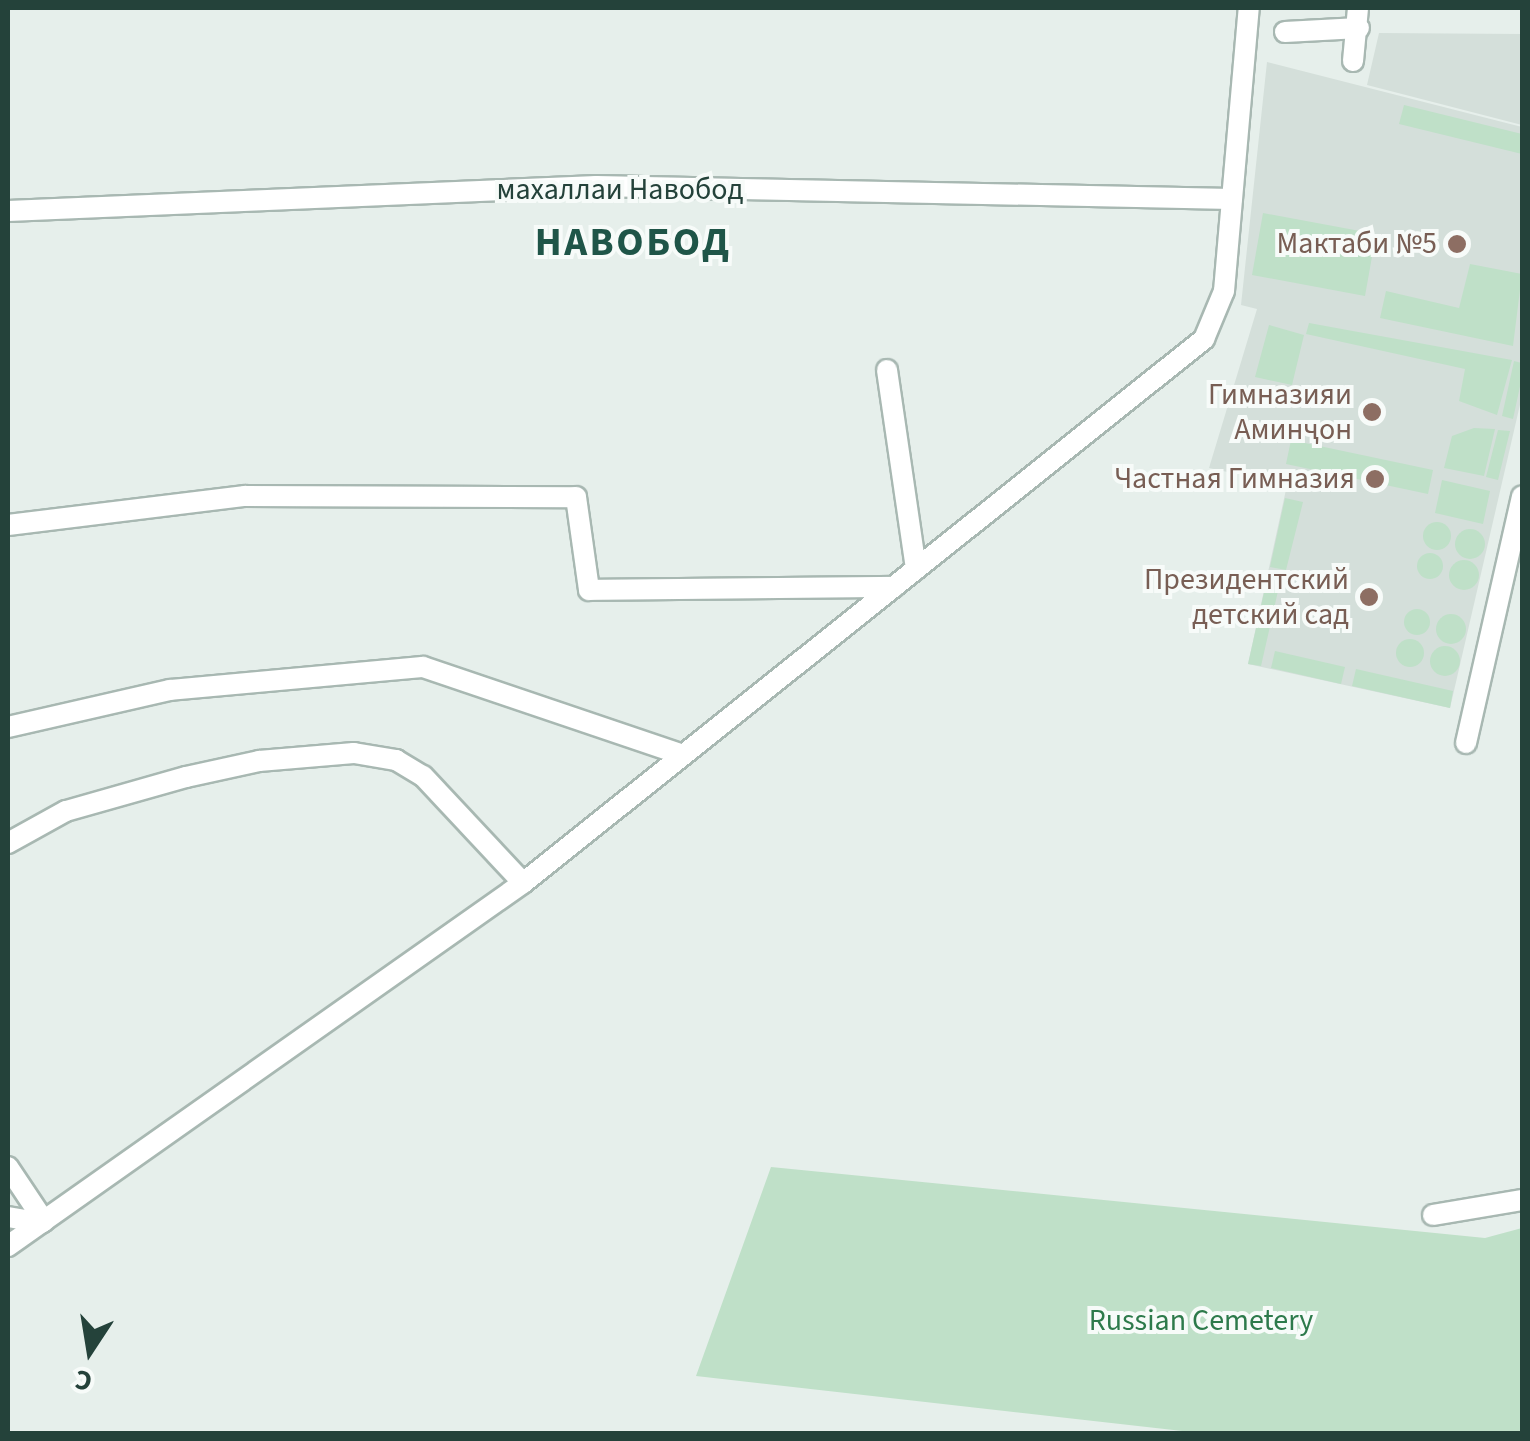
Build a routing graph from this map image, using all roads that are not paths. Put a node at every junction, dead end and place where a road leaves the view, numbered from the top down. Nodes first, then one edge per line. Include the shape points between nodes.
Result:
1 (1249, 8) edge
2 (1359, 18) edge
3 (1285, 32) dead end
4 (1353, 61) dead end
5 (1232, 199) junction
6 (8, 212) edge
7 (887, 370) dead end
8 (1522, 496) edge
9 (8, 525) edge
10 (1516, 534) edge
11 (916, 569) junction
12 (894, 587) junction
13 (8, 727) edge
14 (1466, 743) dead end
15 (684, 755) junction
16 (8, 843) edge
17 (523, 883) junction
18 (8, 1168) edge
19 (1522, 1200) edge
20 (1433, 1215) dead end
21 (8, 1217) edge
22 (42, 1222) junction
23 (8, 1246) edge

1 - 5 street
2 - 3 street
2 - 4 street
5 - 6 street, махаллаи Навобод via 596,186
5 - 11 street via 1224,291 1204,339
7 - 11 street
8 - 10 street
9 - 12 street via 245,496 576,497 588,590
10 - 14 street
11 - 12 street
12 - 15 street
13 - 15 street via 170,690 423,666
15 - 17 street
16 - 17 street via 66,811 186,776 354,752 396,760 423,776
17 - 22 street
18 - 22 street
19 - 20 street
21 - 22 street
22 - 23 street

